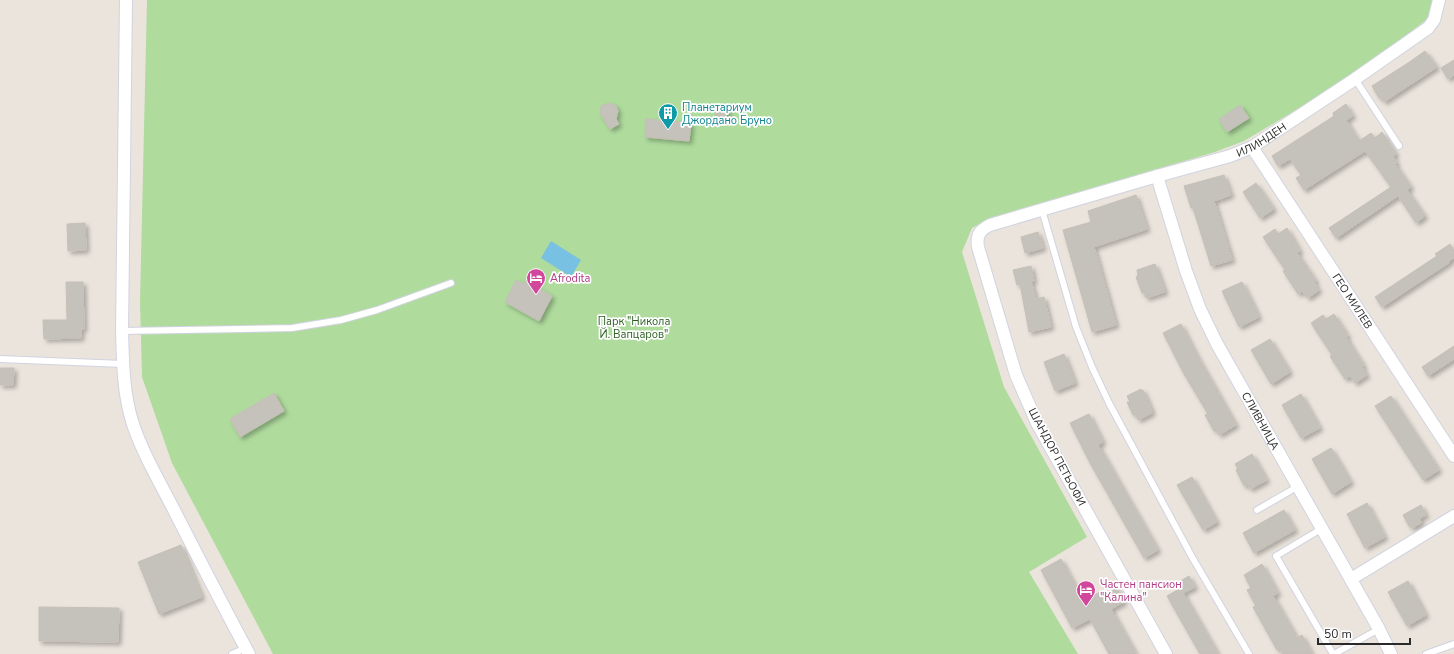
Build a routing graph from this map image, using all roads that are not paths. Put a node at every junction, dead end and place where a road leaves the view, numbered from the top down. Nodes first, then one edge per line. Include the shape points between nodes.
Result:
1 (126, 0) edge
2 (1440, 0) edge
3 (1354, 79) junction
4 (1399, 146) dead end
5 (1252, 148) junction
6 (1157, 176) junction
7 (1042, 210) junction
8 (978, 247) joint
9 (451, 283) dead end
10 (122, 331) junction
11 (0, 360) edge
12 (123, 364) junction
13 (1454, 456) edge
14 (1297, 487) junction
15 (1257, 510) dead end
16 (1454, 516) edge
17 (1321, 529) junction
18 (1351, 579) junction
19 (1379, 629) junction
20 (1454, 644) edge
21 (247, 651) edge
22 (232, 654) edge
23 (1166, 654) edge
24 (1249, 654) edge
25 (1334, 654) edge
26 (1391, 654) edge
27 (1426, 654) edge

1 - 10 street
2 - 3 street, ИЛИНДЕН via 1434,20 1428,28
3 - 4 lane
3 - 5 street, ИЛИНДЕН
5 - 6 street, ИЛИНДЕН
5 - 13 street, ГЕО МИЛЕВ
6 - 7 street, ИЛИНДЕН
6 - 14 street, СЛИВНИЦА via 1200,309
7 - 8 street, ИЛИНДЕН via 981,230 977,239
7 - 24 lane via 1076,327 1092,367 1192,557
8 - 23 street, ШАНДОР ПЕТЬОФИ via 1016,375 1038,423
9 - 10 lane via 341,320 292,328
10 - 12 street
11 - 12 lane
12 - 21 street via 132,421 141,445
14 - 15 lane
14 - 17 street, СЛИВНИЦА
16 - 18 street
17 - 18 street, СЛИВНИЦА
17 - 25 lane via 1276,556
18 - 19 street, СЛИВНИЦА
19 - 25 lane
19 - 26 street, СЛИВНИЦА
20 - 27 lane
21 - 22 lane

